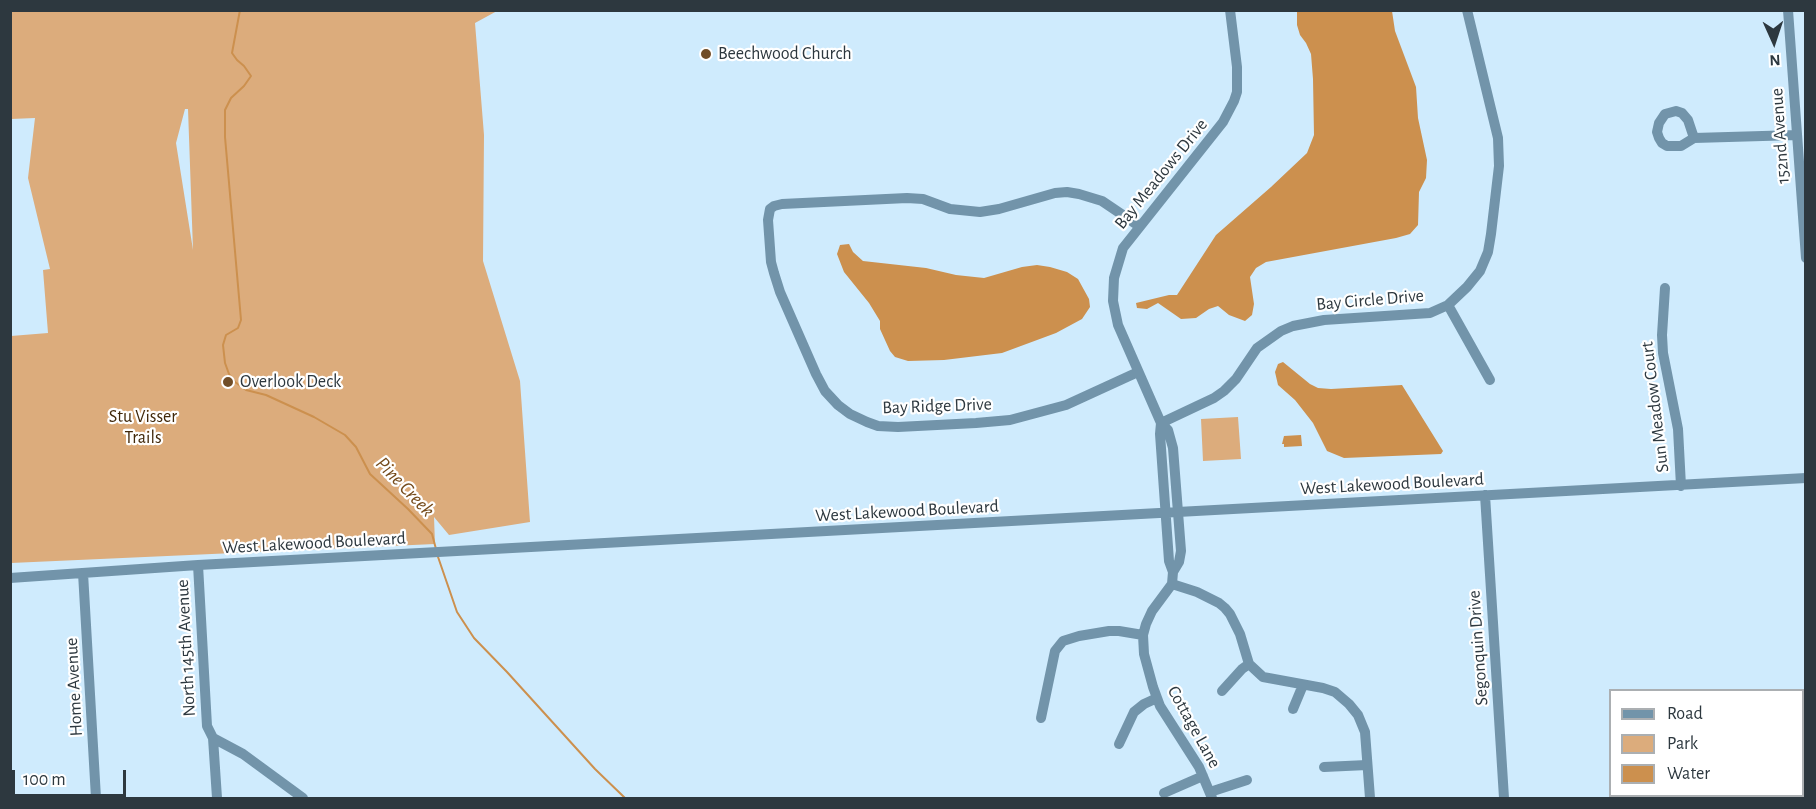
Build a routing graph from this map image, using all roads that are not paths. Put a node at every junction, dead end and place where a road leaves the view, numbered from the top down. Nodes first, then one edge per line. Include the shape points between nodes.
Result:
1 (1230, 10) edge
2 (1467, 10) edge
3 (1788, 10) edge
4 (1797, 135) junction
5 (1694, 138) dead end
6 (1139, 226) junction
7 (1806, 258) edge
8 (1665, 288) dead end
9 (1448, 305) junction
10 (1138, 372) junction
11 (1490, 380) dead end
12 (1161, 423) junction
13 (1806, 478) edge
14 (1681, 486) junction
15 (1485, 495) junction
16 (1178, 512) junction
17 (1166, 513) junction
18 (198, 565) junction
19 (1173, 572) junction
20 (83, 573) junction
21 (10, 578) edge
22 (1173, 584) junction
23 (1143, 635) junction
24 (1249, 664) junction
25 (1303, 685) junction
26 (1222, 691) dead end
27 (1157, 698) junction
28 (1293, 709) dead end
29 (1041, 718) dead end
30 (213, 738) junction
31 (1119, 744) dead end
32 (1367, 765) junction
33 (1324, 767) dead end
34 (1203, 776) junction
35 (1247, 780) dead end
36 (1164, 793) dead end
37 (1211, 795) edge
38 (96, 798) edge
39 (214, 798) edge
40 (303, 798) edge
41 (1370, 798) edge
42 (1504, 798) edge

1 - 6 street, Bay Meadows Drive via 1237,67 1234,101 1223,122
2 - 9 street, Bay Circle Drive via 1498,138 1499,166 1488,252 1480,271
3 - 4 street, 152nd Avenue
4 - 5 street
4 - 7 street, 152nd Avenue
6 - 10 street, Bay Meadows Drive via 1118,264 1113,301 1118,325
6 - 10 street, Bay Ridge Drive via 1102,201 1067,192 980,212 907,198 782,204 770,209 768,220 771,262 798,335 825,391 861,420 898,428 1010,420 1066,405
8 - 14 street, Sun Meadow Court via 1663,353 1676,414
9 - 11 street
9 - 12 street, Bay Circle Drive via 1430,313 1324,320 1293,326 1257,348 1224,391
10 - 12 street, Bay Meadows Drive
12 - 16 street, Bay Meadows Drive via 1168,430 1173,448
12 - 17 street, Bay Meadows Drive
13 - 14 street, West Lakewood Boulevard
14 - 15 street, West Lakewood Boulevard
15 - 16 street, West Lakewood Boulevard
15 - 42 street, Segonquin Drive
16 - 17 street, West Lakewood Boulevard
16 - 19 street via 1181,552
17 - 18 street, West Lakewood Boulevard
17 - 19 street
18 - 20 street, West Lakewood Boulevard
18 - 30 street, North 145th Avenue via 207,726
19 - 22 street
20 - 21 street, West Lakewood Boulevard
20 - 38 street, Home Avenue
22 - 23 street, Cottage Lane via 1152,610
22 - 24 street via 1225,608 1240,634
23 - 27 street, Cottage Lane via 1144,654
23 - 29 street via 1109,631 1063,641 1055,651
24 - 25 street via 1263,677
24 - 26 street
25 - 28 street
25 - 32 street via 1335,692 1354,709 1365,732
27 - 31 street via 1134,712
27 - 34 street, Cottage Lane
30 - 39 street, North 145th Avenue
30 - 40 street via 243,754
32 - 33 street
32 - 41 street
34 - 36 street
34 - 37 street, Cottage Lane
35 - 37 street

